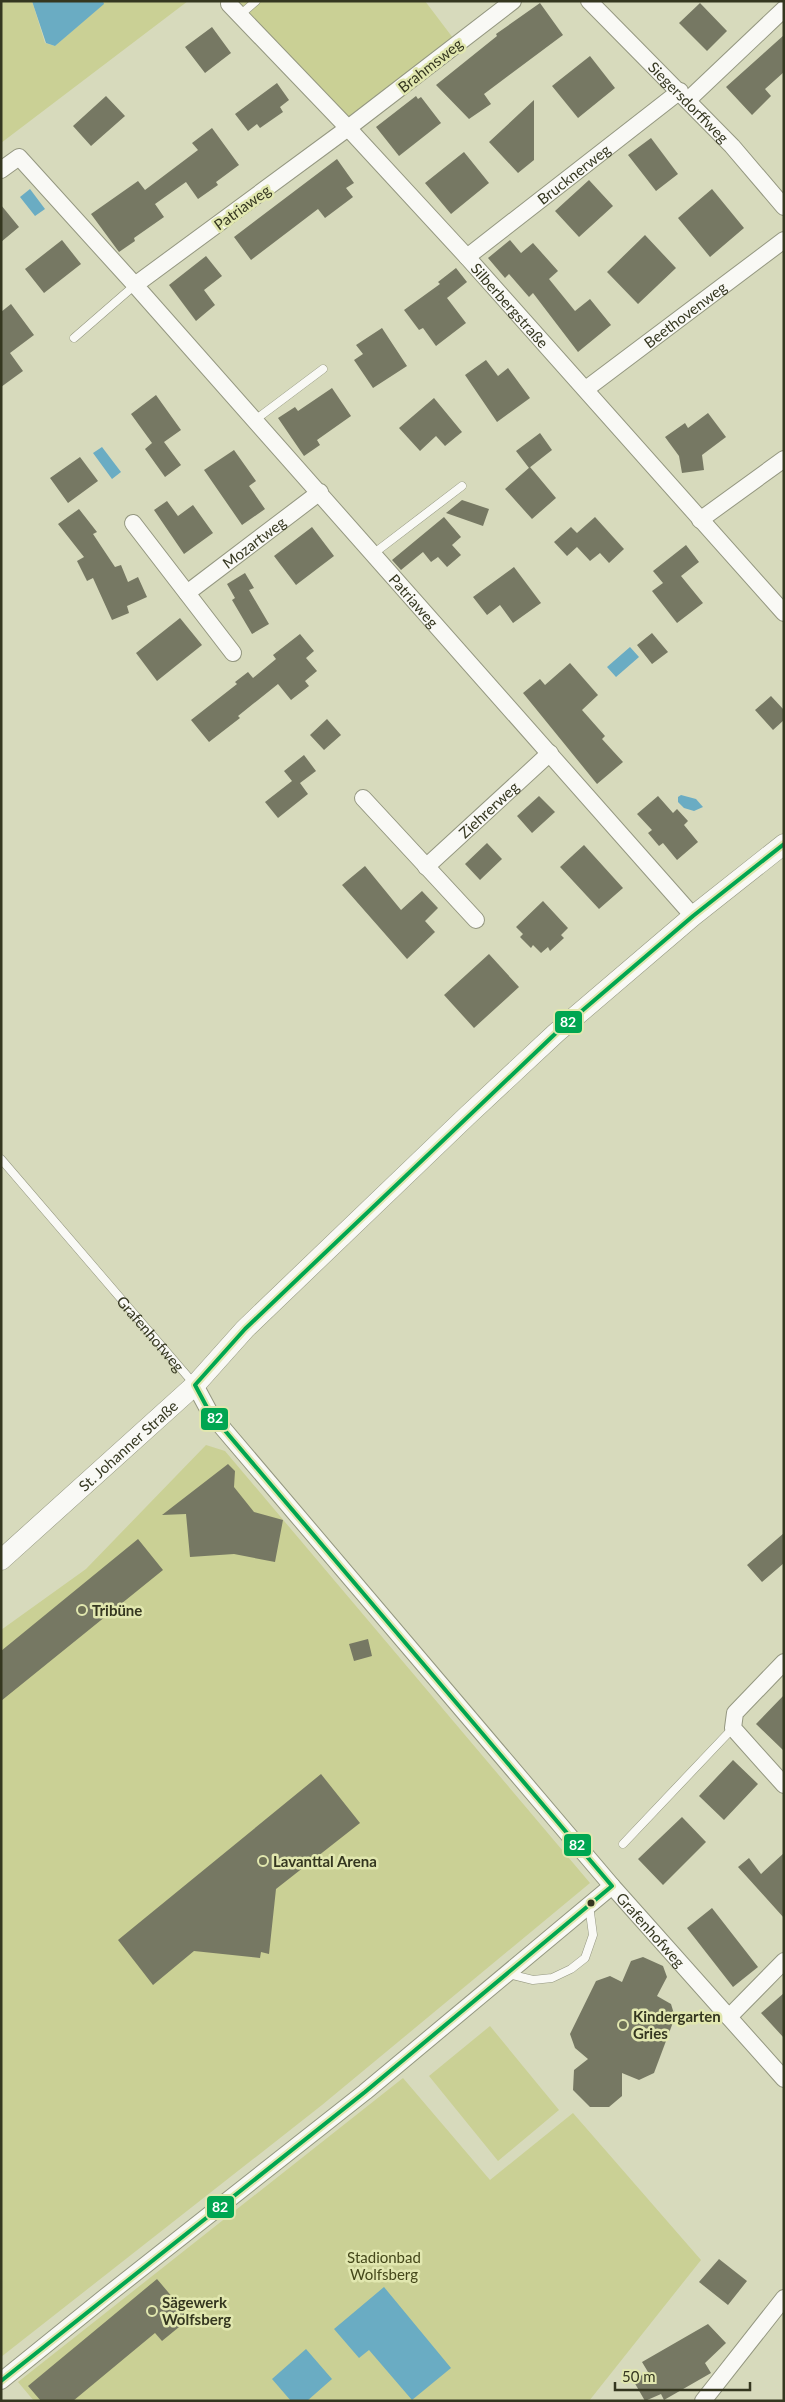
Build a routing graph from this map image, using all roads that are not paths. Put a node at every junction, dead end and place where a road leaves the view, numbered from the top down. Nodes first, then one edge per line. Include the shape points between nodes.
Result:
1 (256, 1) edge
2 (513, 1) edge
3 (590, 1) edge
4 (784, 9) edge
5 (234, 10) joint
6 (684, 96) junction
7 (348, 128) junction
8 (1, 170) edge
9 (784, 207) edge
10 (784, 240) edge
11 (467, 257) junction
12 (135, 286) junction
13 (74, 338) dead end
14 (322, 369) dead end
15 (586, 389) junction
16 (255, 420) junction
17 (784, 459) edge
18 (462, 486) dead end
19 (320, 492) junction
20 (700, 520) junction
21 (133, 523) dead end
22 (373, 554) junction
23 (187, 593) junction
24 (784, 613) edge
25 (233, 653) dead end
26 (550, 753) junction
27 (363, 798) dead end
28 (784, 844) edge
29 (426, 867) junction
30 (693, 916) junction
31 (476, 920) dead end
32 (1, 1159) edge
33 (195, 1384) junction
34 (1, 1560) edge
35 (784, 1662) edge
36 (733, 1728) junction
37 (784, 1786) edge
38 (623, 1844) dead end
39 (612, 1886) junction
40 (589, 1905) junction
41 (784, 1961) edge
42 (508, 1974) junction
43 (729, 2017) junction
44 (784, 2079) edge
45 (784, 2298) edge
46 (1, 2381) edge
47 (703, 2401) edge

1 - 5 lane
2 - 7 street, Brahmsweg
3 - 6 street, Siegersdorffweg
4 - 6 street, Brucknerweg
5 - 7 street, Silberbergstraße
6 - 9 street, Siegersdorffweg
6 - 11 street, Brucknerweg
7 - 11 street, Silberbergstraße
7 - 12 street, Patriaweg
8 - 12 street, Patriaweg via 19,157
10 - 15 street, Beethovenweg
11 - 15 street, Silberbergstraße
12 - 13 lane
12 - 16 street, Patriaweg
14 - 16 lane
15 - 20 street, Silberbergstraße
16 - 19 street, Patriaweg
17 - 20 street
18 - 22 lane
19 - 22 street, Patriaweg
19 - 23 street, Mozartweg
20 - 24 street, Silberbergstraße
21 - 23 street
22 - 26 street, Patriaweg
23 - 25 street
26 - 29 street, Ziehrerweg
26 - 30 street, Patriaweg
27 - 29 street
28 - 30 street, St. Johanner Straße
29 - 31 street
30 - 33 street, St. Johanner Straße via 556,1033 467,1116 244,1329
32 - 33 lane, Grafenhofweg
33 - 34 street, St. Johanner Straße
33 - 39 street, Grafenhofweg via 210,1413
35 - 36 street via 735,1714
36 - 37 street
36 - 38 lane
39 - 40 street
39 - 43 street, Grafenhofweg
40 - 42 street
40 - 42 lane via 592,1935 585,1958 552,1978 533,1980
41 - 43 street
42 - 46 street
43 - 44 street, Grafenhofweg
45 - 47 street

